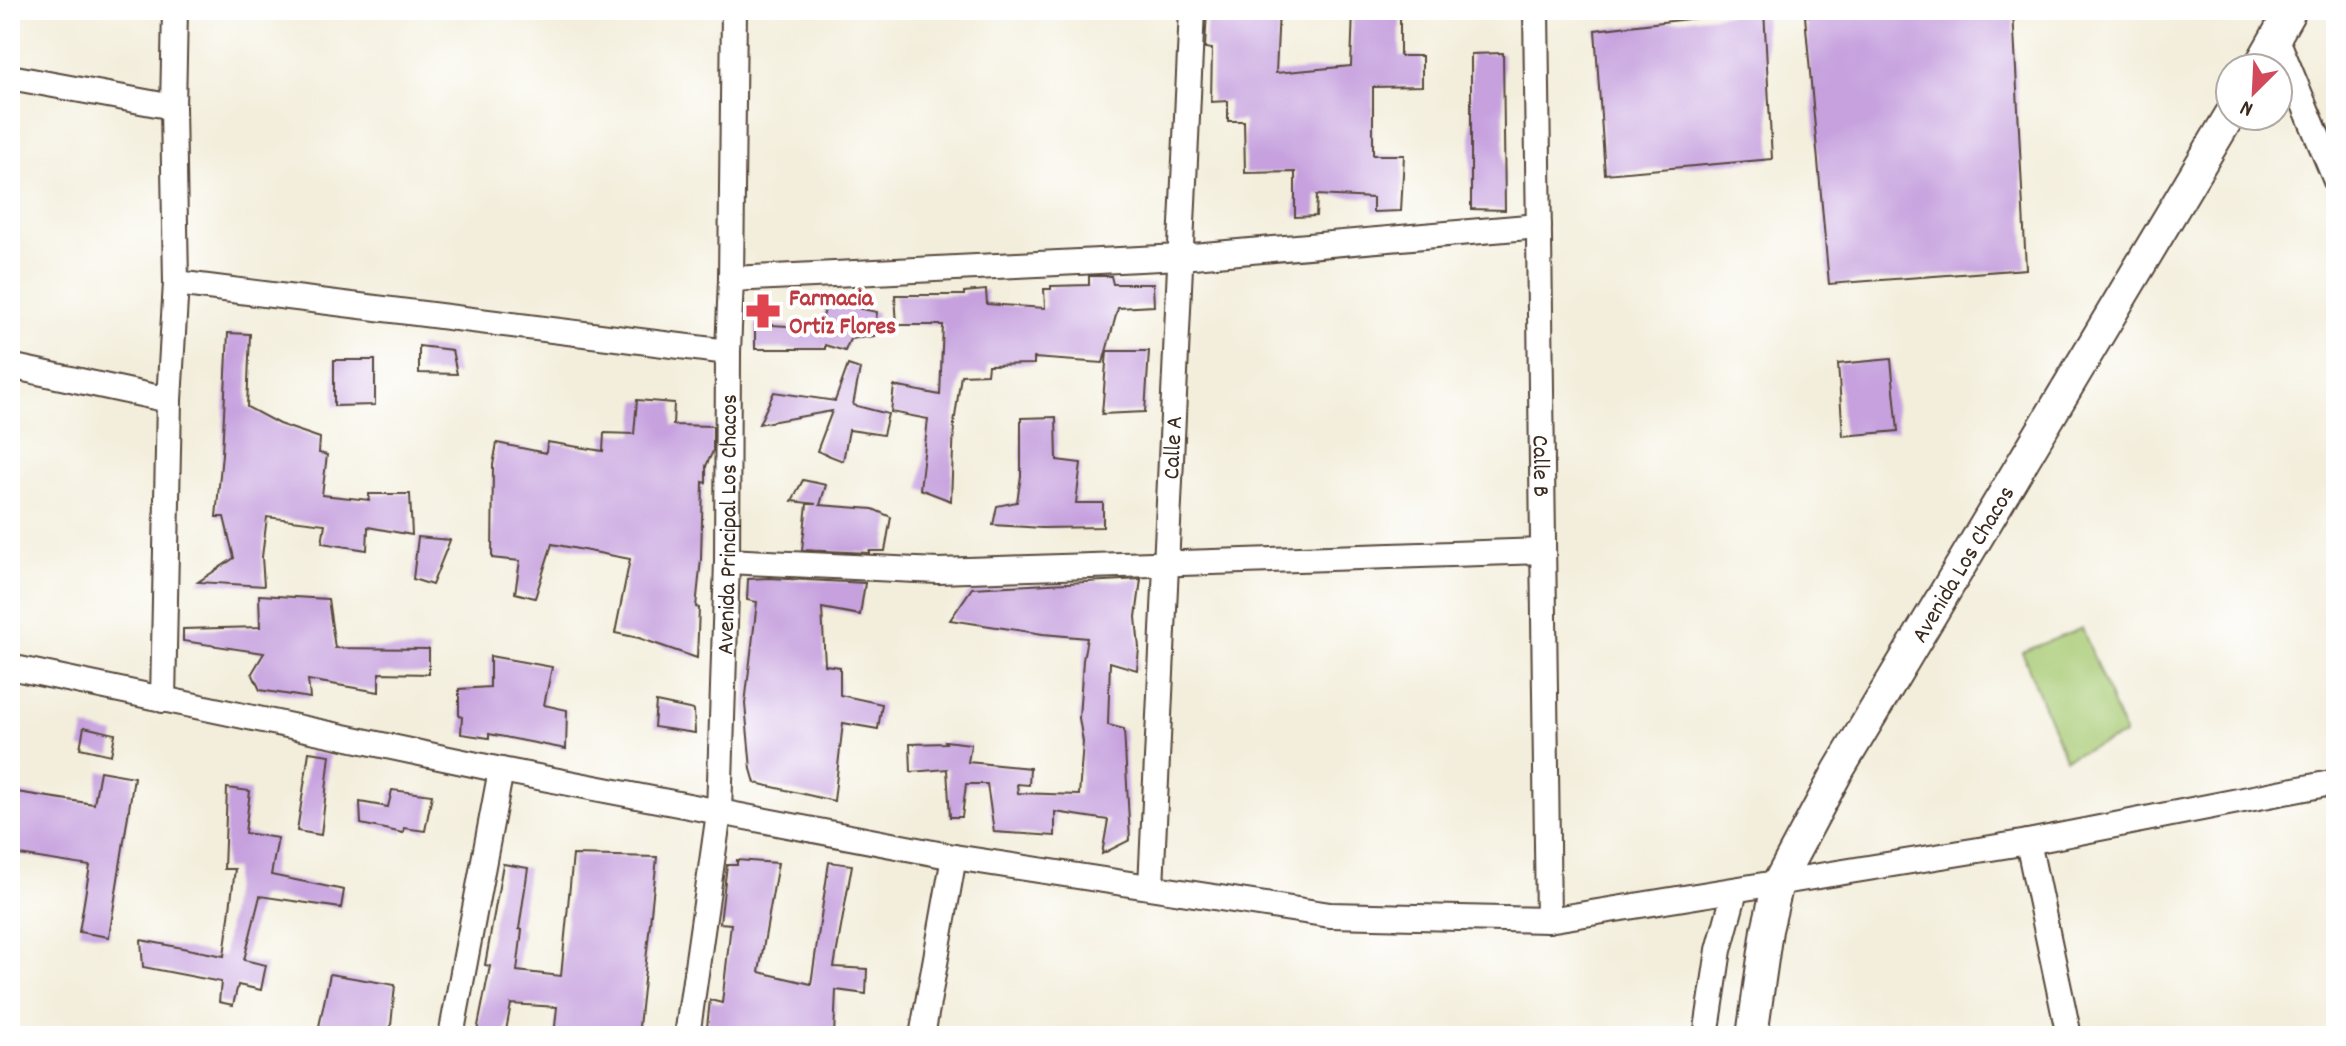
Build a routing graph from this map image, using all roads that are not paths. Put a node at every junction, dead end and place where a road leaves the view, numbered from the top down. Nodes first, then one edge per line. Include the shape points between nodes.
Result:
1 (175, 10) edge
2 (734, 10) edge
3 (1192, 10) edge
4 (1536, 10) edge
5 (2291, 10) edge
6 (2276, 37) junction
7 (2267, 52) edge
8 (10, 77) edge
9 (173, 107) junction
10 (2220, 132) edge
11 (2336, 181) edge
12 (1539, 226) junction
13 (1181, 257) junction
14 (731, 279) junction
15 (176, 283) junction
16 (728, 352) junction
17 (10, 366) edge
18 (169, 400) junction
19 (1543, 551) junction
20 (727, 561) junction
21 (1165, 562) junction
22 (10, 667) edge
23 (163, 700) junction
24 (501, 770) junction
25 (2335, 789) edge
26 (719, 813) junction
27 (2028, 842) junction
28 (954, 857) junction
29 (1778, 883) junction
30 (1151, 887) junction
31 (1735, 891) junction
32 (1548, 920) junction
33 (451, 1036) edge
34 (687, 1036) edge
35 (922, 1036) edge
36 (1706, 1036) edge
37 (1752, 1036) edge
38 (2069, 1036) edge

1 - 9 street
2 - 14 street, Avenida Principal Los Chacos
3 - 13 street, Calle A
4 - 12 street, Calle B
5 - 6 street
6 - 7 street
6 - 11 street
8 - 9 street
9 - 15 street
10 - 29 street, Avenida Los Chacos via 1838,771
12 - 13 street
12 - 19 street, Calle B
13 - 14 street
13 - 21 street, Calle A
14 - 16 street, Avenida Principal Los Chacos
15 - 16 street
15 - 18 street
16 - 20 street, Avenida Principal Los Chacos
17 - 18 street
18 - 23 street
19 - 21 street
19 - 32 street, Calle B
20 - 21 street via 938,571
20 - 26 street, Avenida Principal Los Chacos
21 - 30 street, Calle A
22 - 23 street
23 - 24 street
24 - 26 street
24 - 33 street
25 - 27 street
26 - 28 street
26 - 34 street, Avenida Principal Los Chacos
27 - 29 street
27 - 38 street
28 - 30 street
28 - 35 street
29 - 31 street
29 - 37 street, Avenida Los Chacos
30 - 32 street via 1330,915
31 - 32 street
31 - 36 street via 1719,950

